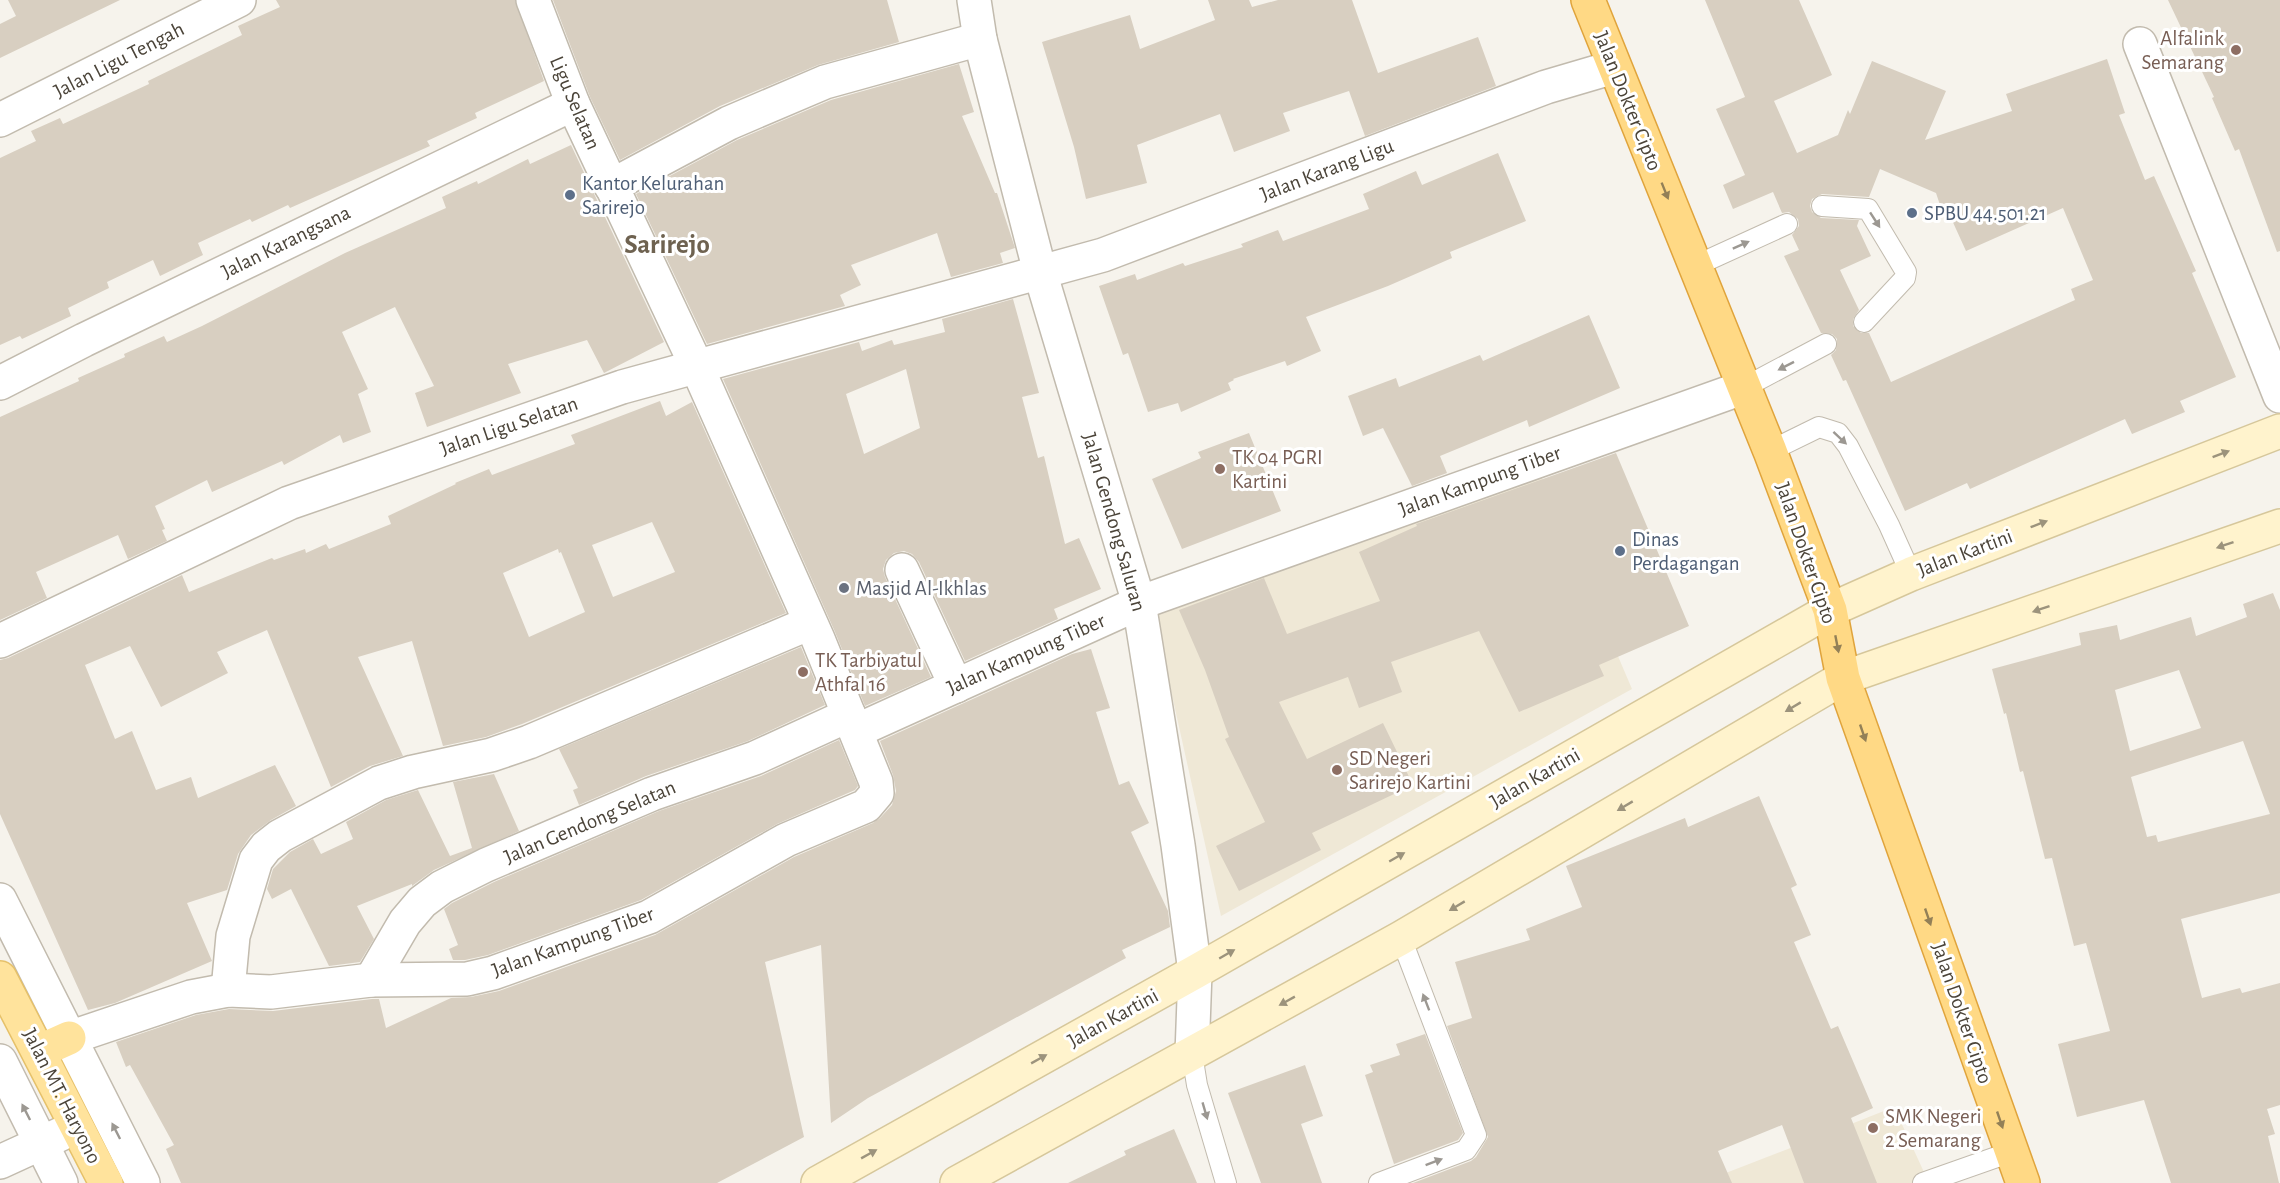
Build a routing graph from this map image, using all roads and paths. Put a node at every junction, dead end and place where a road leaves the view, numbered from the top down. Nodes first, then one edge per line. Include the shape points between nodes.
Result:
1 (239, 0) edge
2 (533, 0) edge
3 (974, 0) edge
4 (1588, 0) edge
5 (981, 39) junction
6 (2140, 44) dead end
7 (1614, 67) junction
8 (573, 104) junction
9 (0, 120) edge
10 (611, 186) junction
11 (1822, 206) dead end
12 (1787, 224) dead end
13 (1695, 266) junction
14 (1059, 267) junction
15 (1864, 322) dead end
16 (1826, 344) dead end
17 (697, 367) junction
18 (0, 383) edge
19 (1745, 387) junction
20 (2280, 396) edge
21 (2280, 430) edge
22 (1770, 451) junction
23 (2280, 526) edge
24 (902, 570) dead end
25 (1911, 574) junction
26 (1138, 603) junction
27 (1830, 610) junction
28 (810, 623) junction
29 (0, 641) edge
30 (1843, 678) junction
31 (956, 686) junction
32 (853, 723) junction
33 (0, 900) edge
34 (1401, 938) junction
35 (30, 960) junction
36 (1195, 972) junction
37 (0, 977) edge
38 (371, 980) junction
39 (228, 990) junction
40 (69, 1038) junction
41 (40, 1051) junction
42 (1192, 1054) junction
43 (0, 1061) edge
44 (78, 1126) junction
45 (41, 1142) junction
46 (2011, 1152) junction
47 (0, 1162) edge
48 (61, 1183) edge
49 (106, 1183) edge
50 (143, 1183) edge
51 (818, 1183) edge
52 (957, 1183) edge
53 (1226, 1183) edge
54 (1379, 1183) edge
55 (1923, 1183) edge
56 (2023, 1183) edge

1 - 9 street, Jalan Ligu Tengah
2 - 8 street, Ligu Selatan
3 - 5 street, Jalan Gendong Saluran
4 - 7 highway, Jalan Dokter Cipto
5 - 10 street via 825,82 729,123
5 - 14 street, Jalan Gendong Saluran
6 - 20 street
7 -> 13 highway, Jalan Dokter Cipto
7 - 14 street, Jalan Karang Ligu via 1546,87 1114,251
8 - 10 street, Ligu Selatan
8 - 18 street, Jalan Karangsana
10 - 17 street, Ligu Selatan
11 -> 15 lane via 1868,209 1906,272 1905,278
13 -> 12 lane
13 - 19 highway, Jalan Dokter Cipto
14 - 17 street, Jalan Ligu Selatan
14 - 26 street, Jalan Gendong Saluran
16 -> 19 lane
17 - 28 street, Ligu Selatan
17 - 29 street, Jalan Ligu Selatan via 622,387 289,502
19 - 22 highway, Jalan Dokter Cipto
19 - 26 street, Jalan Kampung Tiber
25 -> 21 main road, Jalan Kartini
22 -> 25 lane via 1820,427 1838,433 1879,505
22 - 27 highway, Jalan Dokter Cipto
23 -> 30 main road
24 - 31 street
25 - 27 main road, Jalan Kartini
26 - 31 street, Jalan Kampung Tiber
26 - 36 street, Jalan Gendong Saluran
27 -> 30 highway, Jalan Dokter Cipto
36 -> 27 main road, Jalan Kartini
28 - 32 street
28 - 39 street via 538,739 379,783 280,836 255,860 233,936
30 -> 34 main road
30 -> 46 highway, Jalan Dokter Cipto
31 - 32 street, Jalan Kampung Tiber
32 - 38 street, Jalan Gendong Selatan via 652,794 442,887 405,922
32 - 38 street, Jalan Kampung Tiber via 878,793 866,806 786,840 649,917 527,962 467,979
33 - 35 street
34 -> 42 main road
54 -> 34 lane via 1466,1150 1476,1136
35 - 37 lane
35 - 40 street
36 - 42 street, Jalan Gendong Saluran
51 -> 36 main road, Jalan Kartini
37 - 41 main road, Jalan MT. Haryono
38 - 39 street, Jalan Kampung Tiber via 271,992
39 - 40 street, Jalan Kampung Tiber via 191,997
40 - 41 main road
50 -> 40 street
41 - 44 main road, Jalan MT. Haryono
42 - 52 main road
42 -> 53 lane
45 -> 43 street
44 - 45 street
44 - 49 main road, Jalan MT. Haryono
45 - 47 street
45 - 48 street
46 - 55 lane
46 - 56 highway, Jalan Dokter Cipto

